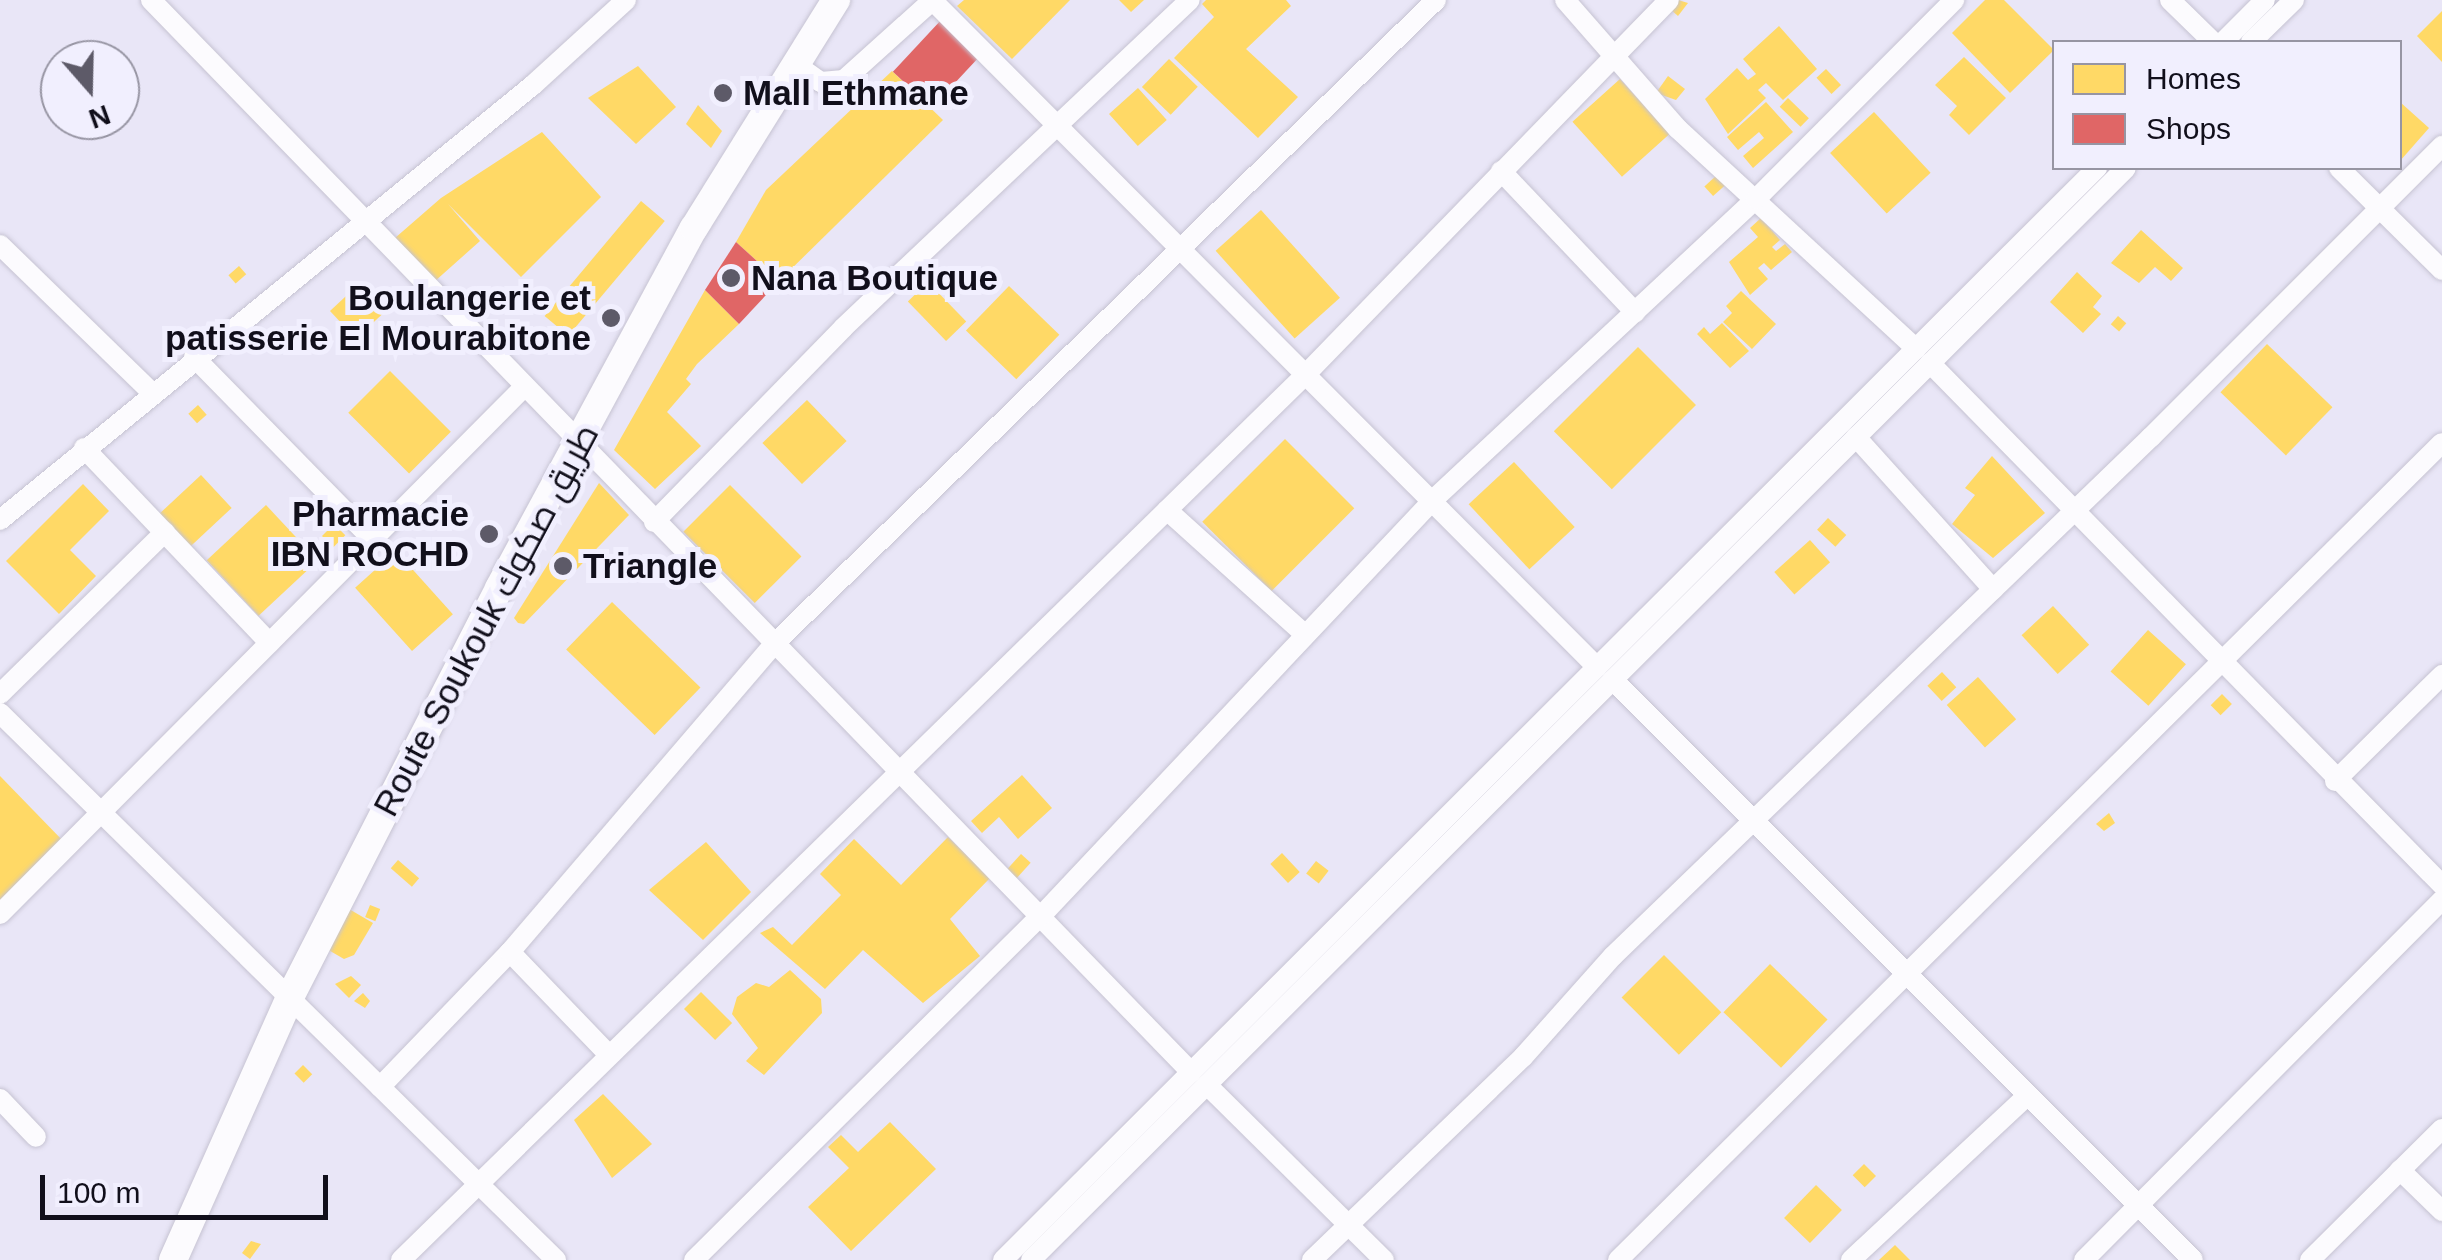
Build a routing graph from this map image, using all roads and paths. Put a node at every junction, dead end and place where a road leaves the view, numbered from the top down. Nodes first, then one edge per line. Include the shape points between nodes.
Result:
1 (150, 0) edge
2 (626, 0) edge
3 (836, 0) edge
4 (932, 0) edge
5 (1190, 0) edge
6 (1436, 0) edge
7 (1566, 0) edge
8 (1669, 0) edge
9 (1954, 0) edge
10 (2170, 0) edge
11 (2265, 0) edge
12 (2294, 0) edge
13 (2211, 40) edge
14 (2225, 40) edge
15 (2254, 40) edge
16 (1614, 54) junction
17 (796, 64) junction
18 (1062, 125) junction
19 (2442, 146) edge
20 (2096, 170) edge
21 (2124, 170) edge
22 (2341, 170) edge
23 (1502, 171) junction
24 (1756, 199) junction
25 (2382, 210) junction
26 (362, 224) junction
27 (0, 245) edge
28 (1186, 249) junction
29 (2442, 270) edge
30 (1635, 312) junction
31 (194, 356) junction
32 (1923, 356) junction
33 (1308, 372) junction
34 (522, 388) junction
35 (150, 392) junction
36 (1856, 437) junction
37 (2442, 443) edge
38 (579, 447) junction
39 (84, 448) junction
40 (1434, 499) junction
41 (1168, 510) junction
42 (2073, 512) junction
43 (0, 520) edge
44 (654, 522) junction
45 (165, 532) junction
46 (372, 539) junction
47 (1993, 589) junction
48 (1303, 633) junction
49 (270, 643) junction
50 (773, 645) junction
51 (2225, 658) junction
52 (1605, 673) junction
53 (2442, 674) edge
54 (0, 694) edge
55 (0, 713) edge
56 (897, 773) junction
57 (2335, 781) junction
58 (102, 817) junction
59 (1755, 818) junction
60 (2442, 886) edge
61 (2442, 900) edge
62 (0, 914) edge
63 (1041, 916) junction
64 (510, 952) junction
65 (1907, 973) junction
66 (290, 999) junction
67 (608, 1054) junction
68 (1199, 1078) junction
69 (380, 1087) junction
70 (2028, 1094) junction
71 (0, 1099) edge
72 (2442, 1129) edge
73 (36, 1138) dead end
74 (2400, 1170) junction
75 (477, 1182) junction
76 (2139, 1206) junction
77 (2442, 1210) edge
78 (1348, 1224) junction
79 (173, 1260) edge
80 (401, 1260) edge
81 (556, 1260) edge
82 (694, 1260) edge
83 (1003, 1260) edge
84 (1031, 1260) edge
85 (1312, 1260) edge
86 (1384, 1260) edge
87 (1618, 1260) edge
88 (1851, 1260) edge
89 (2084, 1260) edge
90 (2193, 1260) edge
91 (2310, 1260) edge

1 - 26 street
2 - 26 street
3 - 17 street, Route Soukouk طريق صكوك
4 - 17 street via 844,80 822,82
4 - 18 street
5 - 18 street
6 - 28 street
7 - 16 street
8 - 16 street
9 - 24 street
10 - 13 street
11 - 14 street
12 - 15 street
16 - 23 street
16 - 24 street via 1678,129
17 - 38 street, Route Soukouk طريق صكوك via 694,228
18 - 28 street
18 - 44 street via 843,328
19 - 25 street
20 - 32 street
21 - 32 street
22 - 25 street
23 - 30 street
23 - 33 street
24 - 30 street
24 - 32 street
25 - 29 street
25 - 42 street
26 - 31 street
26 - 34 street
27 - 35 street
28 - 33 street
28 - 50 street
30 - 40 street
31 - 35 street
31 - 46 street
32 - 36 street
32 - 42 street
32 - 52 street
33 - 40 street
33 - 41 street
34 - 38 street
34 - 46 street
35 - 39 street
36 - 47 street
36 - 52 street
37 - 51 street
38 - 44 street
38 - 66 street, Route Soukouk طريق صكوك via 418,742
39 - 43 street
39 - 45 street
40 - 48 street
40 - 52 street
41 - 48 street
41 - 56 street
42 - 47 street
42 - 51 street
44 - 50 street
45 - 49 street
45 - 54 street
46 - 49 street
47 - 59 street
48 - 63 street
49 - 58 street
50 - 56 street
50 - 64 street
51 - 57 street
51 - 65 street
52 - 59 street
52 - 68 street
53 - 57 street
55 - 58 street
56 - 63 street
56 - 67 street
57 - 60 street
58 - 62 street
58 - 66 street
59 - 65 street
59 - 78 street
61 - 76 street
63 - 68 street
63 - 82 street
64 - 67 street
64 - 69 street
65 - 70 street
65 - 87 street
66 - 69 street
66 - 79 street, Route Soukouk طريق صكوك
67 - 75 street
68 - 78 street
68 - 83 street
68 - 84 street
69 - 75 street
70 - 76 street
70 - 88 street
71 - 73 street
72 - 74 street
74 - 77 street
74 - 91 street
75 - 80 street
75 - 81 street
76 - 89 street
76 - 90 street
78 - 85 street
78 - 86 street

